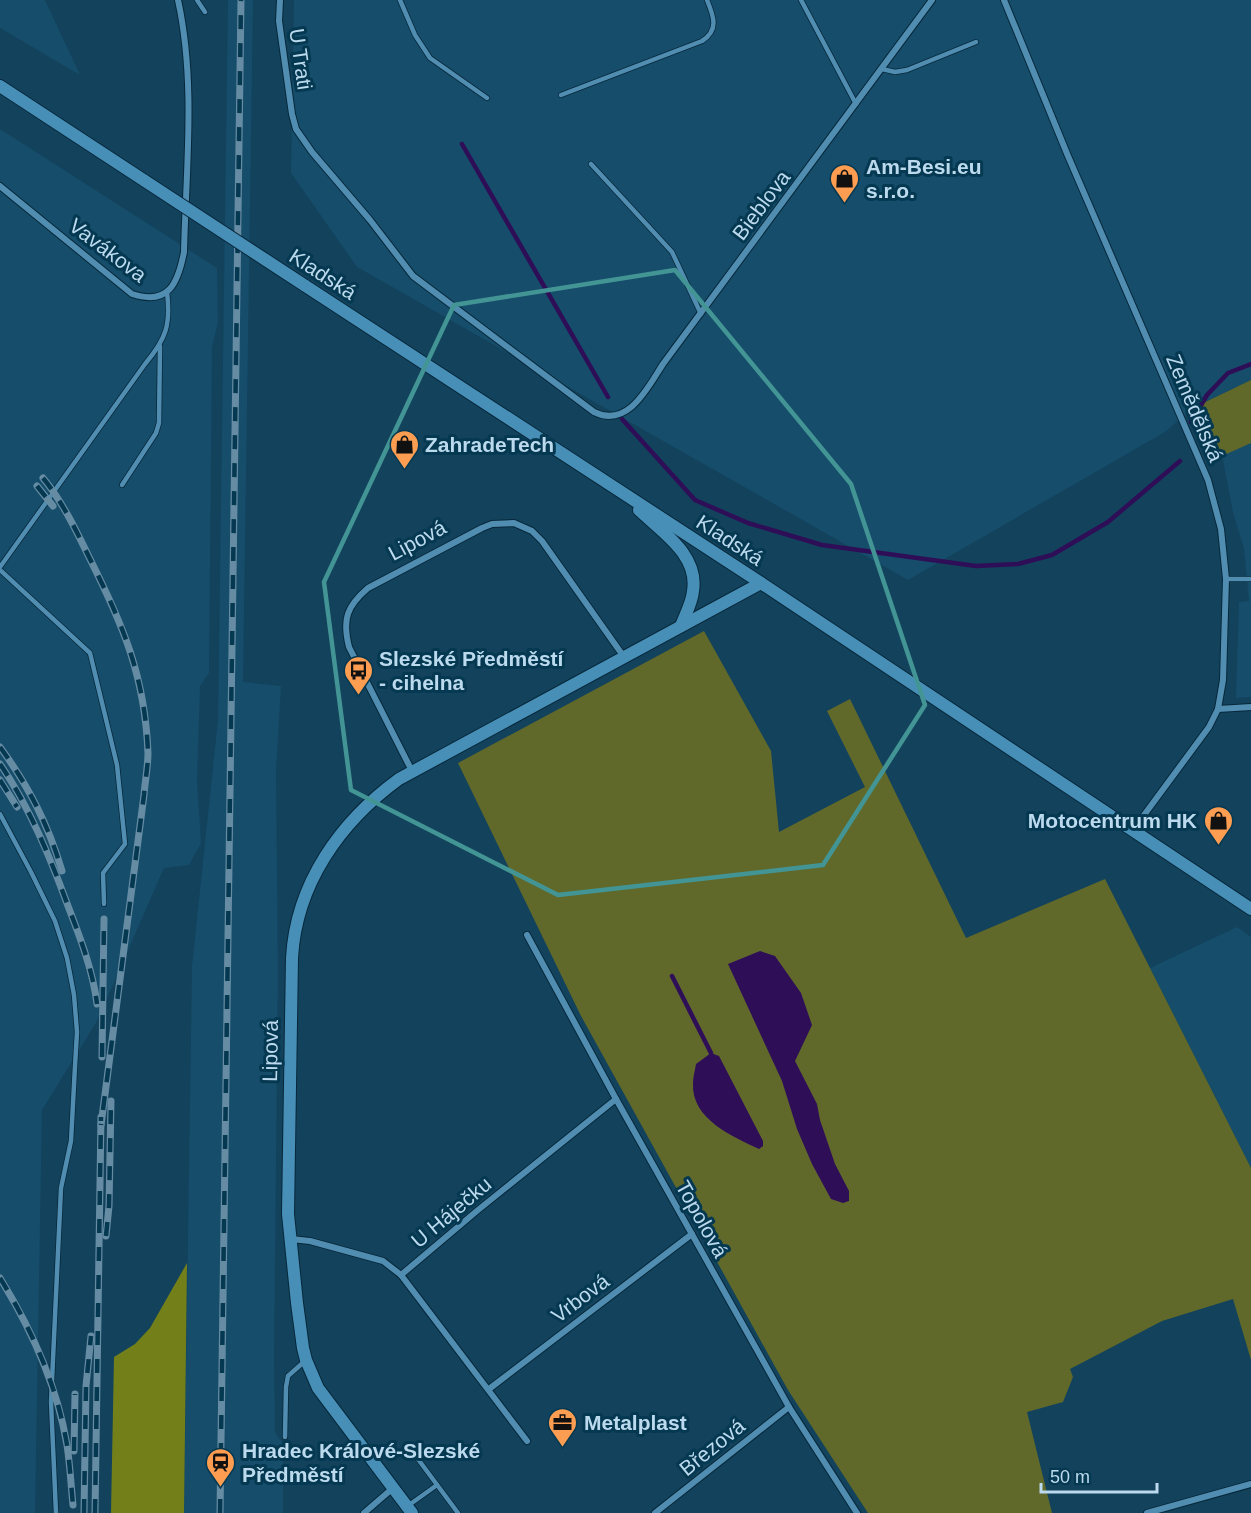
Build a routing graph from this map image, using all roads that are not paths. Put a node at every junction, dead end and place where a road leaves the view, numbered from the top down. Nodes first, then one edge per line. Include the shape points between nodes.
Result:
1 (178, 0) edge
2 (197, 0) edge
3 (280, 0) edge
4 (400, 0) edge
5 (707, 0) edge
6 (801, 0) edge
7 (932, 0) edge
8 (1004, 0) edge
9 (205, 12) dead end
10 (976, 42) dead end
11 (882, 69) junction
12 (0, 86) edge
13 (561, 95) dead end
14 (487, 98) dead end
15 (856, 104) junction
16 (591, 164) dead end
17 (0, 186) edge
18 (167, 292) junction
19 (701, 314) junction
20 (160, 346) junction
21 (607, 416) joint
22 (122, 485) dead end
23 (615, 488) junction
24 (0, 568) edge
25 (1226, 579) junction
26 (1251, 579) edge
27 (761, 583) junction
28 (681, 626) junction
29 (624, 657) junction
30 (1251, 707) edge
31 (1218, 709) junction
32 (412, 771) junction
33 (0, 814) edge
34 (1133, 830) junction
35 (104, 904) dead end
36 (1251, 909) edge
37 (527, 934) dead end
38 (616, 1099) junction
39 (692, 1234) junction
40 (290, 1239) junction
41 (401, 1275) junction
42 (306, 1360) junction
43 (489, 1389) junction
44 (789, 1407) junction
45 (285, 1437) dead end
46 (528, 1441) dead end
47 (409, 1448) dead end
48 (1251, 1484) edge
49 (437, 1485) junction
50 (393, 1488) junction
51 (410, 1510) edge
52 (56, 1513) edge
53 (364, 1513) edge
54 (458, 1513) edge
55 (655, 1513) edge
56 (858, 1513) edge
57 (1148, 1513) edge

1 - 18 street, Vavákova via 189,93 184,252 181,269
2 - 9 lane
3 - 21 street, U Trati via 279,21 293,122 312,152 413,276 594,412
4 - 14 lane via 430,58
5 - 13 lane via 715,22 714,29 702,41
6 - 15 lane
7 - 11 street, Bieblova
8 - 25 street, Zemědělská via 1208,480 1221,529
10 - 11 lane via 907,70
11 - 15 street, Bieblova
12 - 23 main road, Kladská, bridge
15 - 19 street, Bieblova
16 - 19 lane via 672,252
17 - 18 street, Vavákova via 132,294 150,297
18 - 20 lane via 169,322
19 - 21 street, Bieblova via 644,396 624,411
20 - 22 lane via 159,423
20 - 24 lane
23 - 27 main road, Kladská
23 - 28 main road via 692,566 694,590
24 - 35 lane via 90,653 117,765 125,844 103,873
25 - 26 lane
25 - 31 street, Zemědělská via 1223,680
27 - 28 main road, Lipová
27 - 34 main road, Kladská
28 - 29 main road, Lipová
29 - 32 main road, Lipová
29 - 32 street, Lipová via 542,541 514,523 482,528 368,588 347,613 349,647
30 - 31 street
31 - 34 street, Zemědělská
32 - 40 main road, Lipová via 370,802 335,840 315,872 298,915 292,945
33 - 52 lane via 55,921 67,958 77,1032 71,1141 61,1188 51,1402
34 - 36 main road, Kladská
37 - 38 street, Topolová
38 - 39 street, Topolová
38 - 41 street, U Háječku
39 - 43 street, Vrbová
39 - 44 street, Topolová
40 - 41 street, U Háječku via 383,1261
40 - 42 main road, Lipová
41 - 43 street
42 - 45 lane via 288,1376
42 - 50 main road, Lipová via 326,1400
43 - 46 street
44 - 55 street, Březová
44 - 56 street, Topolová
47 - 49 lane
48 - 57 street
49 - 51 lane
49 - 54 lane
50 - 51 main road, Lipová
50 - 53 street

